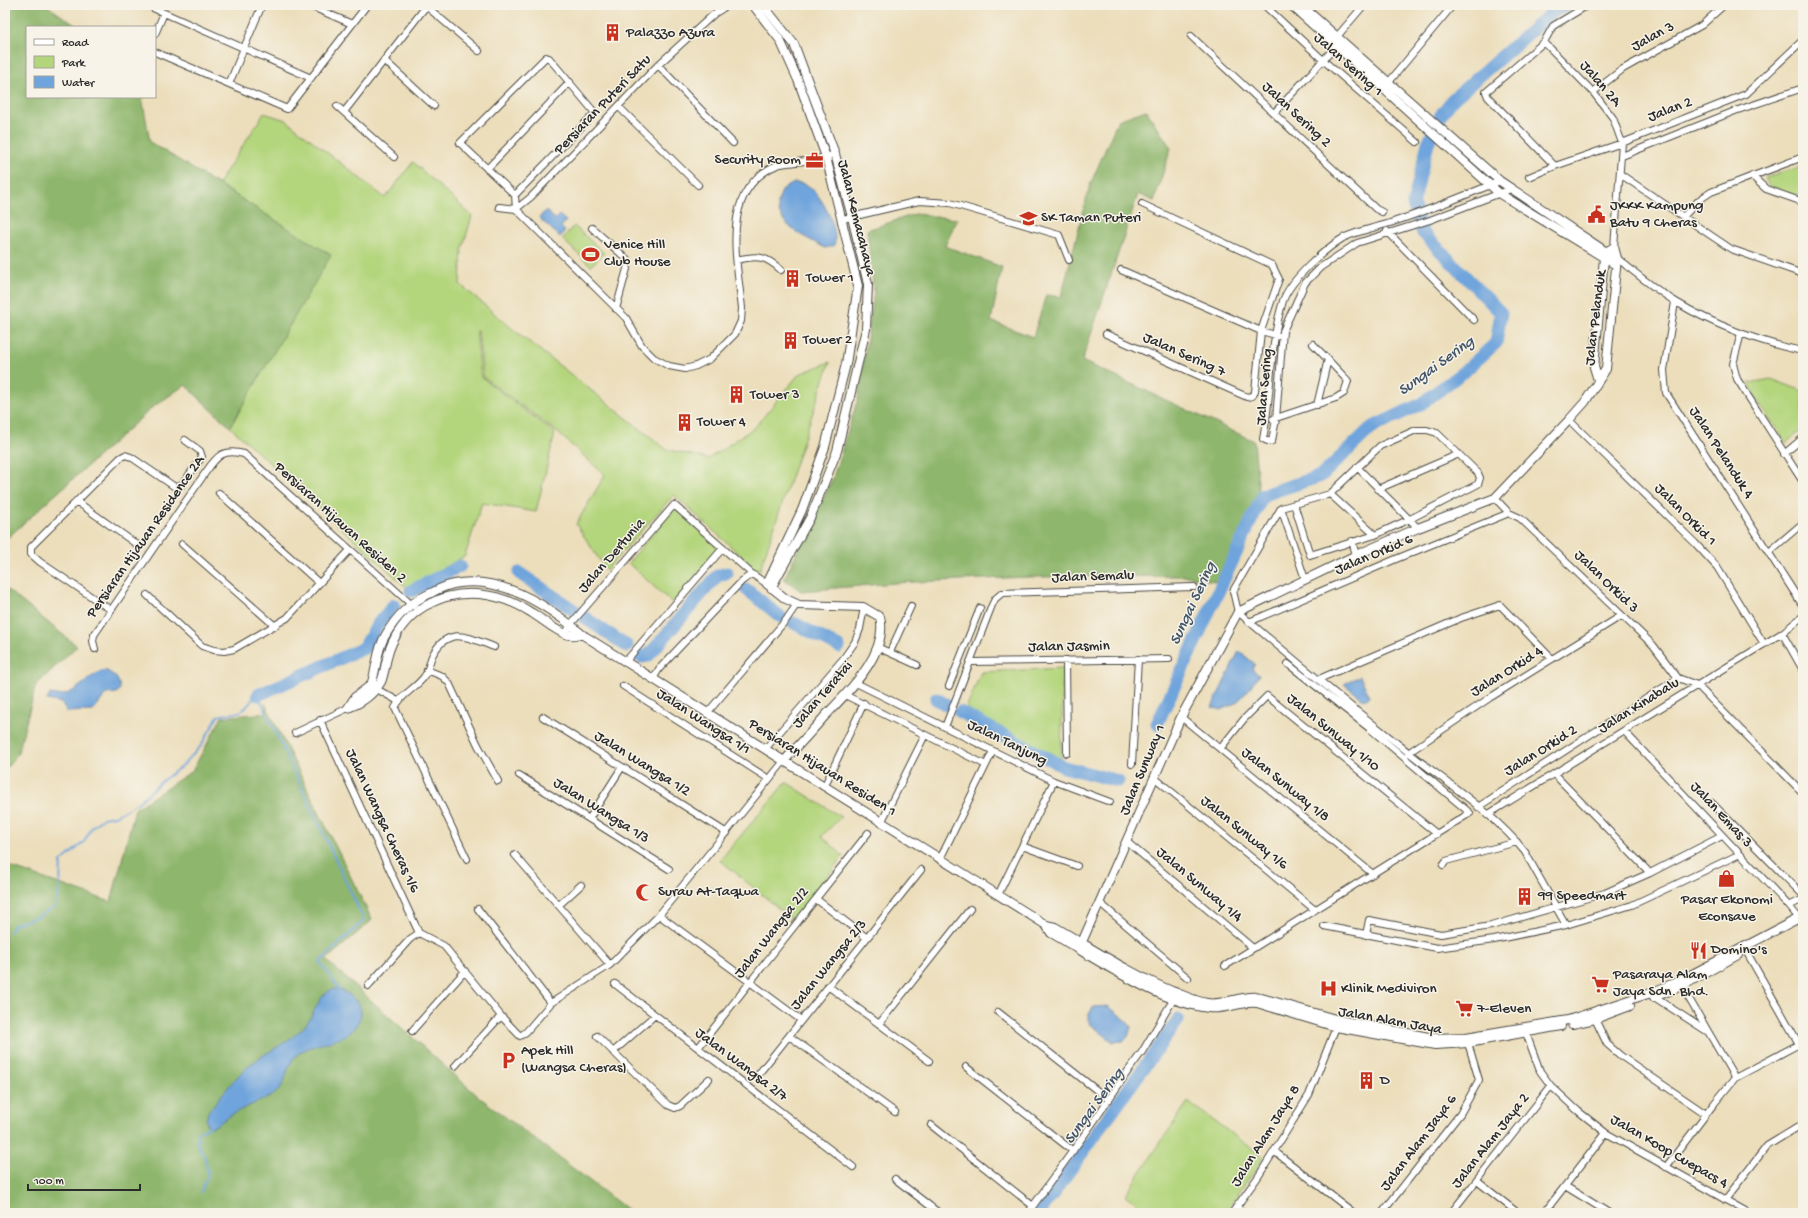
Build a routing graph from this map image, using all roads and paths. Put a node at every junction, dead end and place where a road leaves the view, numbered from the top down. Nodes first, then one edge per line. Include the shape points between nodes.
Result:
1 (150, 5) edge
2 (262, 5) edge
3 (308, 5) edge
4 (367, 5) edge
5 (728, 5) edge
6 (753, 5) edge
7 (763, 5) edge
8 (1264, 5) edge
9 (1291, 5) edge
10 (1301, 5) edge
11 (1364, 5) edge
12 (1453, 5) edge
13 (1588, 5) edge
14 (1724, 5) edge
15 (426, 6) edge
16 (164, 13) junction
17 (352, 24) junction
18 (156, 32) edge
19 (1192, 36) dead end
20 (1803, 40) edge
21 (1337, 42) junction
22 (1544, 42) junction
23 (244, 48) junction
24 (479, 51) dead end
25 (156, 52) edge
26 (384, 60) junction
27 (1323, 60) junction
28 (658, 66) junction
29 (311, 78) junction
30 (570, 82) junction
31 (1388, 82) junction
32 (228, 84) junction
33 (1803, 88) edge
34 (1593, 92) junction
35 (337, 106) dead end
36 (434, 106) dead end
37 (619, 108) junction
38 (344, 112) junction
39 (1274, 112) junction
40 (1417, 142) dead end
41 (733, 143) dead end
42 (1622, 143) junction
43 (835, 154) junction
44 (1622, 156) junction
45 (826, 157) junction
46 (1803, 157) edge
47 (394, 158) dead end
48 (1555, 166) junction
49 (487, 169) junction
50 (1620, 174) junction
51 (1752, 176) junction
52 (1529, 177) dead end
53 (1500, 181) junction
54 (698, 184) dead end
55 (1490, 185) junction
56 (1511, 189) junction
57 (1500, 194) junction
58 (515, 195) junction
59 (1803, 202) edge
60 (1142, 204) dead end
61 (499, 208) dead end
62 (516, 209) junction
63 (1382, 212) dead end
64 (1684, 216) junction
65 (852, 217) junction
66 (843, 219) junction
67 (1387, 224) junction
68 (592, 228) dead end
69 (1390, 233) junction
70 (1614, 247) junction
71 (1605, 255) junction
72 (737, 260) junction
73 (1068, 260) dead end
74 (1617, 261) junction
75 (781, 270) dead end
76 (1121, 270) dead end
77 (1803, 274) edge
78 (1676, 302) junction
79 (616, 309) junction
80 (1474, 320) dead end
81 (1261, 331) junction
82 (1741, 333) junction
83 (1106, 334) dead end
84 (1275, 335) junction
85 (1282, 336) junction
86 (1313, 344) dead end
87 (1803, 352) edge
88 (1328, 359) junction
89 (1598, 380) junction
90 (1317, 405) junction
91 (1267, 418) junction
92 (1276, 420) junction
93 (1569, 420) junction
94 (1803, 438) edge
95 (185, 440) dead end
96 (233, 452) joint
97 (1459, 454) junction
98 (1784, 454) junction
99 (1357, 467) junction
100 (1803, 482) edge
101 (1378, 488) junction
102 (219, 493) dead end
103 (1330, 494) junction
104 (1494, 498) junction
105 (76, 501) junction
106 (1294, 504) junction
107 (1281, 508) junction
108 (1509, 513) junction
109 (1410, 519) junction
110 (1803, 523) edge
111 (1418, 528) junction
112 (1374, 535) junction
113 (1352, 541) junction
114 (182, 544) dead end
115 (139, 546) dead end
116 (723, 548) junction
117 (350, 550) junction
118 (1769, 552) junction
119 (1356, 555) junction
120 (752, 574) junction
121 (1305, 579) junction
122 (319, 583) junction
123 (769, 586) junction
124 (1194, 587) dead end
125 (507, 589) junction
126 (147, 595) dead end
127 (503, 598) junction
128 (410, 604) junction
129 (797, 604) junction
130 (911, 606) dead end
131 (1803, 606) edge
132 (864, 607) junction
133 (980, 608) dead end
134 (111, 610) junction
135 (419, 611) junction
136 (1238, 612) junction
137 (1621, 616) junction
138 (1803, 616) edge
139 (1249, 622) junction
140 (570, 624) junction
141 (275, 626) junction
142 (1782, 633) junction
143 (566, 634) junction
144 (583, 635) junction
145 (1764, 644) junction
146 (494, 647) dead end
147 (877, 647) junction
148 (96, 649) dead end
149 (890, 652) junction
150 (1169, 658) dead end
151 (1552, 658) junction
152 (1138, 659) junction
153 (1066, 660) junction
154 (625, 662) junction
155 (970, 662) junction
156 (1288, 664) dead end
157 (917, 665) dead end
158 (427, 670) junction
159 (1803, 670) edge
160 (1678, 678) junction
161 (653, 679) junction
162 (1320, 679) junction
163 (856, 683) junction
164 (1697, 685) junction
165 (623, 686) dead end
166 (949, 686) dead end
167 (373, 687) junction
168 (845, 695) junction
169 (398, 701) junction
170 (864, 703) junction
171 (348, 708) joint
172 (708, 712) junction
173 (543, 717) dead end
174 (1181, 717) junction
175 (320, 720) junction
176 (945, 727) junction
177 (1624, 731) junction
178 (295, 733) dead end
179 (925, 735) junction
180 (766, 749) junction
181 (1220, 749) junction
182 (993, 751) junction
183 (1408, 752) junction
184 (1067, 753) dead end
185 (784, 762) junction
186 (1132, 764) dead end
187 (986, 765) junction
188 (622, 767) junction
189 (1554, 774) junction
190 (519, 775) dead end
191 (1155, 778) junction
192 (769, 780) junction
193 (498, 781) dead end
194 (1054, 781) junction
195 (824, 787) junction
196 (1803, 793) edge
197 (1110, 802) dead end
198 (1712, 803) dead end
199 (1478, 807) junction
200 (1487, 815) junction
201 (589, 819) junction
202 (881, 823) junction
203 (727, 833) junction
204 (868, 833) dead end
205 (1437, 834) junction
206 (1722, 836) junction
207 (1127, 842) junction
208 (1517, 842) junction
209 (1022, 846) junction
210 (516, 854) dead end
211 (1740, 854) junction
212 (467, 858) dead end
213 (940, 860) junction
214 (1443, 865) dead end
215 (1077, 866) dead end
216 (669, 869) dead end
217 (920, 870) dead end
218 (1650, 873) junction
219 (1373, 874) junction
220 (581, 886) dead end
221 (998, 895) junction
222 (1803, 895) edge
223 (1803, 898) edge
224 (816, 899) junction
225 (1100, 903) junction
226 (559, 905) junction
227 (1789, 906) junction
228 (1557, 907) junction
229 (478, 909) dead end
230 (970, 909) dead end
231 (1315, 910) junction
232 (660, 915) junction
233 (1802, 919) edge
234 (1566, 925) junction
235 (1324, 926) dead end
236 (419, 933) junction
237 (1087, 933) junction
238 (1366, 935) junction
239 (867, 938) junction
240 (1072, 941) junction
241 (1082, 942) junction
242 (1253, 948) junction
243 (1093, 949) junction
244 (1746, 951) junction
245 (1085, 952) junction
246 (610, 965) junction
247 (1225, 966) dead end
248 (465, 971) junction
249 (1188, 978) dead end
250 (750, 982) junction
251 (1154, 983) junction
252 (1681, 983) junction
253 (615, 984) dead end
254 (368, 986) dead end
255 (828, 986) junction
256 (1654, 997) junction
257 (1173, 1000) junction
258 (551, 1002) junction
259 (1207, 1003) junction
260 (998, 1012) dead end
261 (655, 1015) junction
262 (501, 1016) junction
263 (1595, 1019) junction
264 (801, 1020) junction
265 (879, 1024) junction
266 (1336, 1027) junction
267 (412, 1031) dead end
268 (1709, 1032) junction
269 (1526, 1033) junction
270 (597, 1036) dead end
271 (789, 1036) junction
272 (1468, 1043) junction
273 (1801, 1043) edge
274 (698, 1048) junction
275 (613, 1052) junction
276 (929, 1061) dead end
277 (455, 1066) dead end
278 (966, 1067) dead end
279 (757, 1076) dead end
280 (1735, 1078) junction
281 (709, 1079) dead end
282 (1551, 1086) junction
283 (1109, 1100) junction
284 (895, 1112) dead end
285 (1706, 1114) junction
286 (1803, 1124) edge
287 (931, 1125) dead end
288 (1606, 1133) junction
289 (1072, 1151) junction
290 (1274, 1151) junction
291 (852, 1166) dead end
292 (1666, 1167) junction
293 (895, 1179) dead end
294 (1477, 1181) junction
295 (1565, 1186) junction
296 (1725, 1200) junction
297 (1033, 1206) junction
298 (1236, 1207) junction
299 (939, 1213) edge
300 (1028, 1213) edge
301 (1232, 1213) edge
302 (1244, 1213) edge
303 (1354, 1213) edge
304 (1382, 1213) edge
305 (1452, 1213) edge
306 (1518, 1213) edge
307 (1544, 1213) edge
308 (1609, 1213) edge
309 (1749, 1213) edge

1 - 16 street
2 - 23 street
3 - 17 street
4 - 17 street
5 - 28 street, Persiaran Puteri Satu via 714,14
6 - 45 street, Jalan Kemacahaya via 780,40 798,80
7 - 43 street, Jalan Kemacahaya via 794,44
8 - 27 street, Jalan Sering 1
9 - 21 street
10 - 21 street
11 - 21 street
12 - 31 street
13 - 22 street via 1553,26
14 - 34 street, Jalan 3 via 1702,25 1622,69
15 - 24 street
15 - 26 street
16 - 18 street
16 - 23 street
17 - 29 street
19 - 39 street, Jalan Sering 2
20 - 42 street, Jalan 2 via 1746,94
21 - 27 street
21 - 31 street
21 - 55 street via 1417,120
22 - 34 street, Jalan 2A
22 - 48 street via 1486,92
23 - 29 street
23 - 32 street
25 - 32 street
26 - 36 street
26 - 38 street
27 - 39 street
27 - 40 street, Jalan Sering 1
28 - 37 street, Persiaran Puteri Satu
28 - 41 street
29 - 32 street via 287,109
30 - 49 street
30 - 49 street via 546,57 460,143
30 - 58 street via 593,110 593,116
31 - 53 street
33 - 44 street via 1735,111
34 - 42 street, Jalan 2A via 1613,118
35 - 38 street
37 - 54 street
37 - 62 street, Persiaran Puteri Satu
38 - 47 street
39 - 63 street, Jalan Sering 2
42 - 44 street, Jalan 2A
42 - 48 street, Jalan 2
43 - 45 street
43 - 65 street, Jalan Kemacahaya
44 - 50 street, Jalan 2A
45 - 66 street, Jalan Kemacahaya
45 - 72 street via 778,165 761,174 749,186 740,201 735,226
46 - 51 street
48 - 52 street, Jalan 2
49 - 58 street
50 - 64 street
50 - 70 street, Jalan 2A
51 - 59 street via 1766,189
51 - 64 street via 1711,192
53 - 55 street
53 - 56 street
55 - 57 street
55 - 67 street, Jalan Sering
56 - 57 street, Jalan Sering
56 - 71 street
57 - 69 street, Jalan Sering
57 - 71 street
58 - 62 street
60 - 81 street via 1272,265 1279,279
61 - 62 street
62 - 79 street
64 - 77 street via 1731,250
65 - 66 street
65 - 73 street via 919,201 950,203 1059,235
65 - 123 street, Jalan Kemacahaya via 868,284 866,329 837,451 811,516
66 - 123 street, Jalan Kemacahaya via 858,286 846,364 826,447
67 - 69 street
67 - 84 street, Jalan Sering via 1344,238 1298,276 1284,298
68 - 79 street via 628,260
69 - 80 street
69 - 85 street, Jalan Sering via 1357,243 1321,267 1305,283
70 - 71 street
70 - 74 street
71 - 74 street
71 - 89 street, Jalan Pelanduk via 1594,367
72 - 75 street via 762,257 772,261
72 - 79 street via 741,321 735,334 722,349 696,366 685,369 669,366 654,358 642,346 626,318
74 - 78 street, Jalan Pelanduk
74 - 89 street, Jalan Pelanduk via 1606,369
76 - 81 street
78 - 82 street, Jalan Pelanduk
78 - 118 street, Jalan Pelanduk 4 via 1664,370 1666,393
81 - 83 street, Jalan Sering 7 via 1255,392 1247,397
81 - 84 street
82 - 87 street, Jalan Pelanduk
82 - 98 street via 1733,364 1737,379
84 - 85 street
84 - 91 street, Jalan Sering
85 - 92 street, Jalan Sering
86 - 88 street
88 - 90 street
88 - 90 street via 1348,381 1344,393
89 - 93 street via 1585,402
90 - 92 street
91 - 92 street
91 - 92 street, Jalan Sering via 1263,439 1270,442
93 - 104 street
93 - 145 street, Jalan Orkid 1 via 1717,566
94 - 98 street
95 - 105 street via 200,451 202,457 181,486 175,487 125,455
96 - 117 street, Persiaran Hijauan Residen 2 via 244,454
96 - 134 street, Persiaran Hijauan Residence 2A via 223,453 217,457
97 - 99 street via 1437,433 1416,430 1380,446
97 - 101 street
97 - 109 street via 1478,473 1478,484
98 - 100 street
99 - 101 street
99 - 103 street
101 - 109 street
102 - 122 street
103 - 106 street
103 - 112 street
104 - 108 street, Jalan Orkid 3
104 - 111 street
105 - 115 street
105 - 134 street via 31,547 30,554
106 - 107 street
106 - 113 street via 1310,555
107 - 121 street
107 - 136 street via 1233,591
108 - 137 street, Jalan Orkid 3 via 1520,518
108 - 139 street, Jalan Orkid 6
109 - 111 street
109 - 112 street
110 - 118 street
111 - 119 street
112 - 113 street
113 - 119 street
114 - 141 street
116 - 120 street
116 - 140 street, Jalan Dertunia via 674,505
116 - 154 street
117 - 122 street
117 - 128 street, Persiaran Hijauan Residen 2
118 - 131 street, Jalan Pelanduk 4
119 - 121 street
120 - 123 street
120 - 161 street via 742,581 659,669
121 - 136 street
122 - 141 street via 288,618
123 - 129 street via 786,600
124 - 155 street, Jalan Semalu via 1002,593 995,600
125 - 127 street
125 - 128 street, Persiaran Hijauan Residen 1 via 461,582 439,588
125 - 140 street, Persiaran Hijauan Residen 1
126 - 141 street via 202,646 214,650 234,649
127 - 135 street, Persiaran Hijauan Residen 1 via 463,594 445,597
127 - 143 street, Persiaran Hijauan Residen 1
128 - 135 street, Persiaran Hijauan Residen 2
128 - 167 street, Persiaran Hijauan Residen 1 via 390,628 381,644
129 - 132 street
129 - 172 street
130 - 149 street
132 - 147 street, Jalan Teratai via 880,617 882,626
132 - 180 street via 855,642
133 - 166 street
134 - 148 street, Persiaran Hijauan Residence 2A via 94,635
135 - 167 street, Persiaran Hijauan Residen 1 via 395,636 383,677
136 - 139 street
136 - 174 street, Jalan Sunway 1
137 - 151 street, Jalan Orkid 4
137 - 160 street, Jalan Orkid 3 via 1653,645
138 - 142 street, Jalan Kinabalu
139 - 162 street
140 - 143 street, Jalan Dertunia
140 - 144 street, Persiaran Hijauan Residen 1
142 - 145 street, Jalan Kinabalu
142 - 159 street
143 - 144 street, Persiaran Hijauan Residen 1
144 - 154 street, Persiaran Hijauan Residen 1
145 - 164 street, Jalan Kinabalu
146 - 158 street via 462,635 450,637 438,646
147 - 149 street
147 - 163 street, Jalan Teratai
149 - 157 street
150 - 152 street, Jalan Jasmin
151 - 162 street via 1500,605 1461,618
151 - 183 street, Jalan Orkid 4
152 - 153 street, Jalan Jasmin
152 - 186 street
153 - 155 street, Jalan Jasmin
153 - 184 street
154 - 161 street, Persiaran Hijauan Residen 1
155 - 176 street
156 - 205 street via 1470,813
158 - 169 street via 422,679
158 - 193 street via 442,676 449,683
160 - 164 street
160 - 199 street, Jalan Orkid 2
161 - 172 street, Persiaran Hijauan Residen 1
162 - 183 street
163 - 168 street, Jalan Teratai
163 - 176 street, Jalan Tanjung
164 - 177 street, Jalan Kinabalu
164 - 196 street
165 - 192 street, Jalan Wangsa 1/1
167 - 169 street
167 - 171 street, Persiaran Hijauan Residen 1 via 365,699
168 - 170 street
168 - 185 street, Jalan Teratai
169 - 212 street via 395,708
170 - 179 street
170 - 195 street
171 - 175 street
172 - 180 street, Persiaran Hijauan Residen 1
173 - 188 street, Jalan Wangsa 1/2
174 - 181 street, Jalan Sunway 1/8
174 - 191 street, Jalan Sunway 1
175 - 178 street
175 - 236 street, Jalan Wangsa Cheras 1/6
176 - 182 street, Jalan Tanjung
177 - 189 street, Jalan Kinabalu
177 - 206 street, Jalan Emas 3
179 - 187 street
179 - 202 street
180 - 185 street, Persiaran Hijauan Residen 1
181 - 205 street, Jalan Sunway 1/10 via 1267,696
181 - 219 street, Jalan Sunway 1/8
182 - 187 street
182 - 194 street, Jalan Tanjung
183 - 199 street
185 - 192 street
185 - 195 street, Persiaran Hijauan Residen 1
187 - 213 street
188 - 201 street
188 - 203 street, Jalan Wangsa 1/2
189 - 200 street, Jalan Kinabalu
189 - 218 street
190 - 201 street, Jalan Wangsa 1/3
191 - 207 street, Jalan Sunway 1
191 - 231 street, Jalan Sunway 1/6
192 - 203 street
194 - 197 street
194 - 209 street, Jalan Tanjung
195 - 202 street, Persiaran Hijauan Residen 1
198 - 222 street
199 - 200 street
200 - 208 street
201 - 216 street, Jalan Wangsa 1/3
202 - 213 street, Persiaran Hijauan Residen 1
203 - 232 street
204 - 224 street, Jalan Wangsa 2/2
205 - 219 street
206 - 211 street, Jalan Emas 3
206 - 218 street
207 - 225 street, Jalan Sunway 1
207 - 242 street, Jalan Sunway 1/4
208 - 214 street via 1446,861
208 - 228 street
209 - 215 street
209 - 221 street, Jalan Tanjung
210 - 226 street
211 - 227 street, Jalan Emas 3
211 - 234 street via 1632,905
213 - 221 street, Persiaran Hijauan Residen 1
217 - 239 street, Jalan Wangsa 2/3
218 - 228 street via 1605,893
219 - 231 street
220 - 226 street
221 - 240 street, Persiaran Hijauan Residen 1 via 1046,925 1055,927
223 - 227 street
224 - 239 street
224 - 250 street, Jalan Wangsa 2/2
225 - 237 street, Jalan Sunway 1
225 - 249 street
226 - 246 street
227 - 233 street, Jalan Emas 3
228 - 234 street
228 - 238 street via 1491,926 1441,934 1369,920
229 - 258 street
230 - 265 street
231 - 242 street
232 - 246 street
232 - 250 street
233 - 244 street, Jalan Alam Jaya
233 - 252 street, Jalan Alam Jaya
234 - 238 street via 1494,940 1437,948
235 - 238 street
236 - 248 street via 444,946
236 - 254 street
237 - 240 street
237 - 241 street, Jalan Sunway 1
237 - 243 street
239 - 255 street, Jalan Wangsa 2/3
240 - 241 street, Persiaran Hijauan Residen 1
240 - 245 street, Persiaran Hijauan Residen 1
241 - 243 street
241 - 245 street
242 - 247 street
243 - 251 street, Jalan Alam Jaya
244 - 252 street, Jalan Alam Jaya
244 - 273 street
245 - 257 street, Jalan Alam Jaya
246 - 258 street
248 - 262 street
248 - 267 street
250 - 264 street
250 - 274 street, Jalan Wangsa 2/2
251 - 257 street via 1168,991
251 - 259 street, Jalan Alam Jaya
252 - 256 street, Jalan Alam Jaya
252 - 259 street, Jalan Alam Jaya via 1568,1020 1466,1037 1442,1038 1339,1020 1258,997 1247,996
252 - 268 street
253 - 261 street, Jalan Wangsa 2/7
255 - 264 street, Jalan Wangsa 2/3
255 - 265 street
256 - 263 street, Jalan Alam Jaya
256 - 268 street
257 - 259 street via 1178,998
257 - 266 street, Jalan Alam Jaya via 1210,1009 1222,1009 1248,1002 1257,1003
257 - 283 street
258 - 262 street via 520,1036
260 - 283 street
261 - 274 street, Jalan Wangsa 2/7
261 - 275 street
262 - 277 street
263 - 269 street, Jalan Alam Jaya
263 - 285 street via 1607,1044 1621,1056
264 - 271 street, Jalan Wangsa 2/3
265 - 276 street
266 - 272 street, Jalan Alam Jaya via 1435,1045
266 - 290 street, Jalan Alam Jaya 8 via 1309,1095
268 - 280 street
269 - 272 street, Jalan Alam Jaya
269 - 282 street, Jalan Koop Cuepacs 4 via 1540,1072
270 - 275 street
271 - 279 street, Jalan Wangsa 2/3
271 - 284 street
272 - 304 street, Jalan Alam Jaya 6 via 1479,1080 1460,1114
273 - 280 street
274 - 291 street, Jalan Wangsa 2/7
275 - 281 street via 668,1105 675,1108
278 - 289 street
280 - 285 street
282 - 288 street, Jalan Koop Cuepacs 4
282 - 294 street, Jalan Alam Jaya 2
283 - 289 street
285 - 292 street
286 - 296 street via 1767,1146
287 - 297 street
288 - 292 street, Jalan Koop Cuepacs 4
288 - 295 street
289 - 297 street
290 - 298 street, Jalan Alam Jaya 8
290 - 303 street
292 - 296 street, Jalan Koop Cuepacs 4
293 - 299 street
294 - 305 street, Jalan Alam Jaya 2
294 - 306 street
295 - 307 street
295 - 308 street
296 - 309 street, Jalan Koop Cuepacs 4
297 - 300 street
298 - 301 street, Jalan Alam Jaya 8
298 - 302 street

